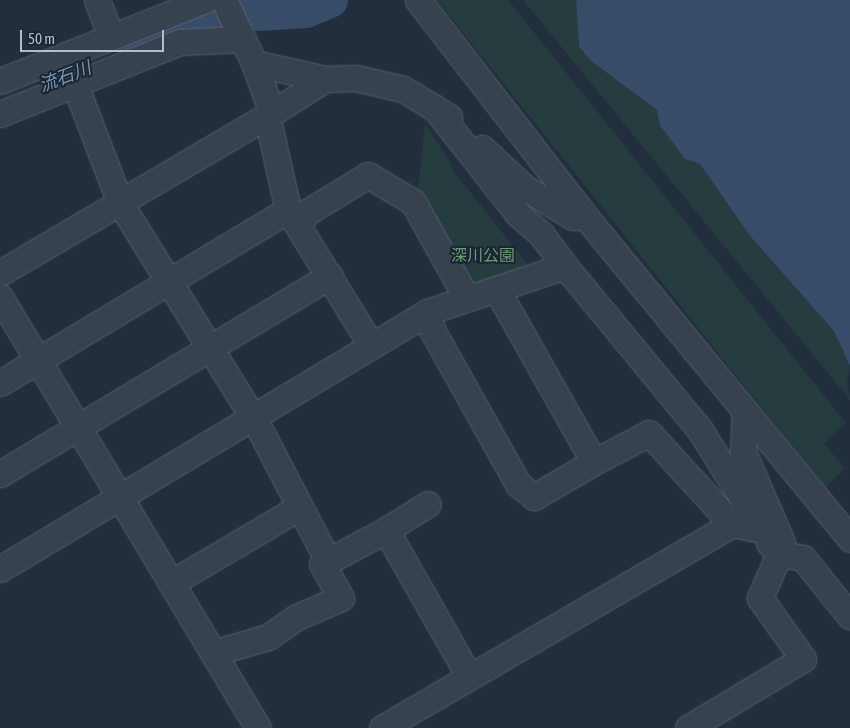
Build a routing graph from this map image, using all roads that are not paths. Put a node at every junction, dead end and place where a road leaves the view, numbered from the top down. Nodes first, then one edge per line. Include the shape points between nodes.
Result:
1 (97, 0) edge
2 (205, 0) edge
3 (224, 0) edge
4 (418, 0) edge
5 (239, 32) junction
6 (111, 36) junction
7 (254, 63) junction
8 (70, 70) junction
9 (325, 79) junction
10 (0, 81) edge
11 (436, 108) junction
12 (0, 114) edge
13 (270, 115) junction
14 (120, 203) junction
15 (585, 216) junction
16 (293, 217) junction
17 (565, 266) junction
18 (0, 273) edge
19 (330, 276) junction
20 (170, 282) junction
21 (497, 290) junction
22 (0, 297) edge
23 (466, 298) junction
24 (427, 312) junction
25 (371, 344) junction
26 (210, 347) junction
27 (38, 360) junction
28 (0, 383) edge
29 (745, 412) junction
30 (256, 422) junction
31 (78, 427) junction
32 (594, 462) junction
33 (0, 474) edge
34 (119, 498) junction
35 (428, 504) dead end
36 (298, 508) junction
37 (732, 524) junction
38 (757, 529) junction
39 (386, 530) junction
40 (850, 539) edge
41 (779, 554) junction
42 (328, 561) junction
43 (0, 569) edge
44 (171, 583) junction
45 (850, 616) edge
46 (213, 653) junction
47 (469, 676) junction
48 (258, 728) edge
49 (382, 728) edge
50 (688, 728) edge

1 - 6 street
2 - 6 street
3 - 5 street
4 - 15 street
5 - 7 street
5 - 8 street via 180,42
6 - 8 street
7 - 9 street
7 - 13 street
8 - 10 street
8 - 12 street
8 - 14 street
9 - 11 street via 356,78 403,89
9 - 13 street
11 - 15 street via 526,188 573,217
11 - 17 street via 518,214 542,235
13 - 14 street
13 - 16 street
14 - 18 street
14 - 20 street
15 - 29 street
16 - 19 street
16 - 20 street
16 - 23 street via 368,175 413,202
17 - 21 street
17 - 38 street via 700,430 751,512
19 - 25 street
19 - 26 street
20 - 26 street
20 - 27 street
21 - 23 street
21 - 32 street
22 - 27 street
23 - 24 street
24 - 25 street
24 - 32 street via 432,330 518,484 534,497
25 - 30 street
26 - 30 street
26 - 31 street
27 - 28 street
27 - 31 street
29 - 40 street
29 - 41 street via 743,452 782,542
30 - 34 street
30 - 36 street
31 - 33 street
31 - 34 street
32 - 37 street via 649,433
34 - 43 street
34 - 44 street
35 - 39 street
36 - 42 street
36 - 44 street
37 - 38 street
37 - 47 street
38 - 41 street
39 - 42 street
39 - 47 street
41 - 45 street via 803,558
41 - 50 street via 760,598 802,659
42 - 46 street via 322,564 341,598 297,617 268,637
44 - 46 street
46 - 48 street
47 - 49 street

